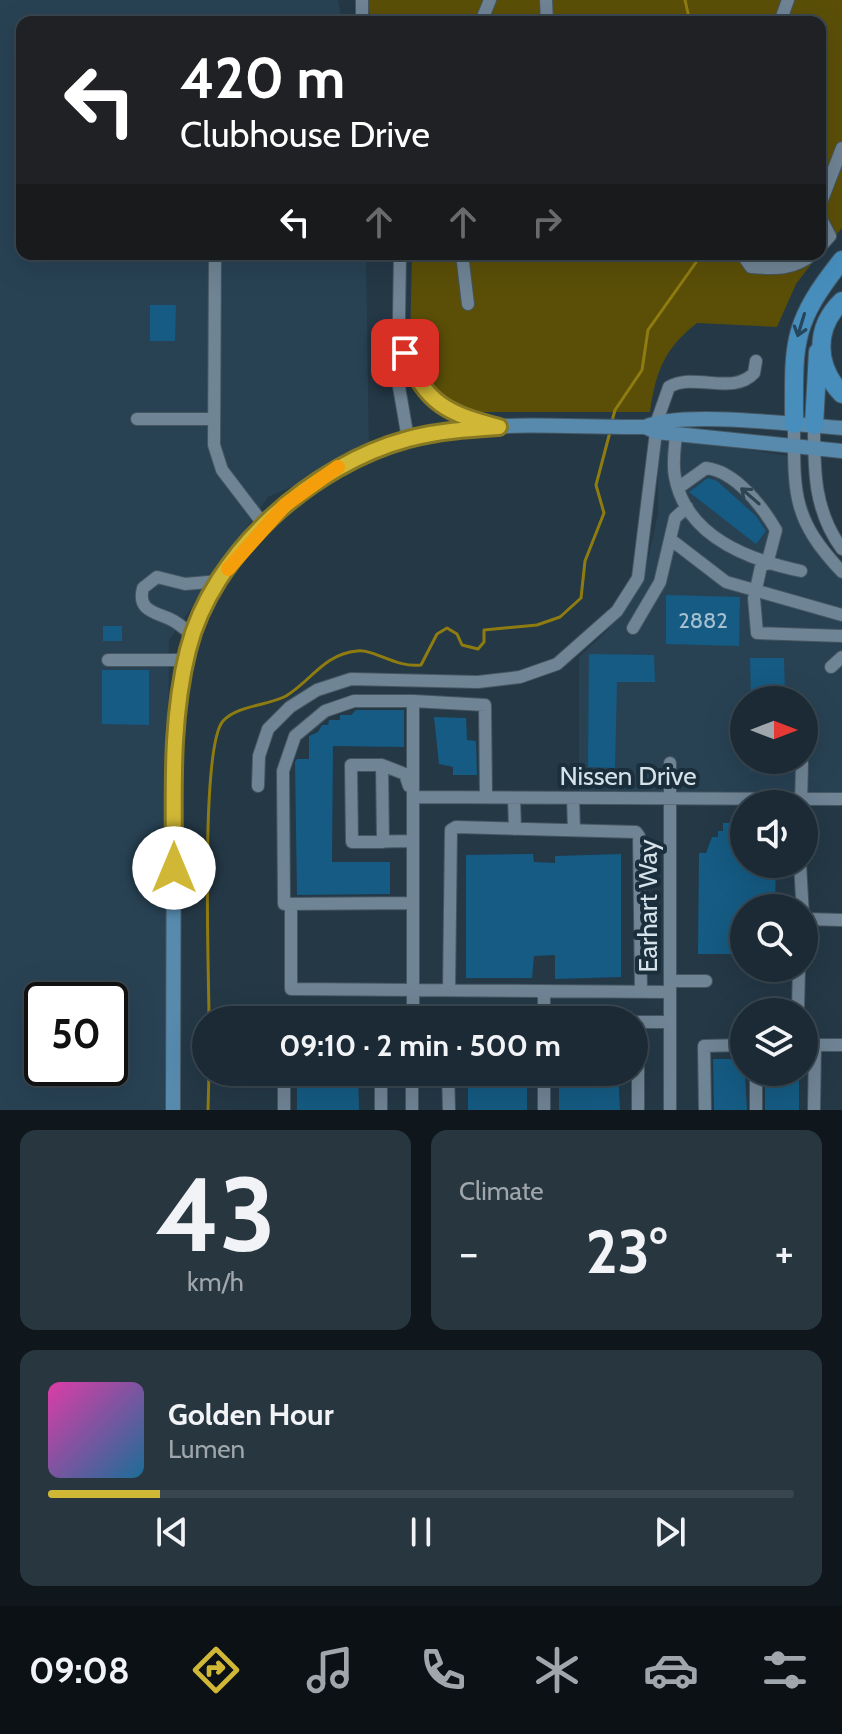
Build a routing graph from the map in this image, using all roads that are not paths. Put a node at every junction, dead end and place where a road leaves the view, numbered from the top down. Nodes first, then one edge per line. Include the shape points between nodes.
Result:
1 (842, 148) edge
2 (826, 189) edge
3 (215, 260) edge
4 (400, 260) edge
5 (463, 260) edge
6 (746, 260) edge
7 (805, 260) edge
8 (842, 260) edge
9 (842, 301) edge
10 (468, 304) dead end
11 (399, 311) junction
12 (820, 339) junction
13 (756, 361) dead end
14 (842, 394) edge
15 (137, 419) dead end
16 (213, 419) junction
17 (794, 424) junction
18 (814, 425) junction
19 (499, 427) junction
20 (653, 427) junction
21 (842, 428) edge
22 (676, 434) junction
23 (408, 439) junction
24 (794, 447) junction
25 (814, 449) junction
26 (842, 451) edge
27 (678, 488) junction
28 (687, 507) junction
29 (264, 525) junction
30 (670, 539) junction
31 (842, 549) edge
32 (765, 563) junction
33 (801, 571) dead end
34 (842, 572) edge
35 (220, 581) junction
36 (755, 593) junction
37 (842, 615) edge
38 (633, 628) dead end
39 (193, 636) junction
40 (842, 636) edge
41 (842, 657) edge
42 (108, 660) dead end
43 (186, 660) junction
44 (831, 667) dead end
45 (413, 701) junction
46 (670, 763) dead end
47 (382, 765) junction
48 (258, 786) dead end
49 (413, 797) junction
50 (486, 797) junction
51 (514, 798) junction
52 (573, 798) junction
53 (670, 799) junction
54 (842, 799) edge
55 (730, 800) edge
56 (818, 801) edge
57 (515, 829) junction
58 (574, 830) junction
59 (413, 841) junction
60 (383, 842) junction
61 (413, 903) junction
62 (291, 904) junction
63 (842, 920) edge
64 (818, 924) edge
65 (706, 981) dead end
66 (670, 986) junction
67 (413, 988) junction
68 (449, 990) junction
69 (544, 991) junction
70 (641, 992) junction
71 (413, 1006) edge
72 (544, 1006) edge
73 (648, 1022) edge
74 (670, 1022) junction
75 (730, 1045) edge
76 (818, 1045) edge
77 (842, 1045) edge
78 (284, 1086) edge
79 (381, 1086) edge
80 (412, 1086) edge
81 (448, 1086) edge
82 (544, 1086) edge
83 (637, 1086) edge
84 (756, 1086) edge
85 (813, 1086) edge
86 (173, 1110) edge
87 (284, 1110) edge
88 (381, 1110) edge
89 (412, 1110) edge
90 (449, 1110) edge
91 (544, 1110) edge
92 (638, 1110) edge
93 (670, 1110) edge
94 (705, 1110) edge
95 (756, 1110) edge
96 (814, 1110) edge

1 - 2 street
3 - 16 street
4 - 11 street
5 - 10 street
6 - 7 street via 751,267 775,269
8 -> 17 highway via 799,326
9 - 12 highway via 827,317
11 - 19 street via 405,353 429,396 464,418
11 - 23 street via 398,381
12 - 14 highway via 828,376
12 - 18 highway
13 - 20 street via 754,373 743,381 669,387
15 - 16 street
16 - 29 street via 222,470
17 - 18 main road
17 - 20 main road
17 - 24 street
18 - 21 main road
18 - 25 street
19 - 20 main road
19 - 23 main road
20 - 22 main road
20 - 48 street via 638,578 617,611 557,664 520,677 478,682 351,679 317,690 268,729 259,756
22 - 24 main road
22 - 27 street
23 - 29 main road via 336,468
24 - 25 main road
24 - 34 street via 799,509 810,535
25 - 26 main road
25 - 31 street via 821,510
27 - 28 street
32 -> 27 street via 776,530 763,508 740,487 716,469 706,468
28 - 30 street via 675,518
28 - 32 street via 719,541
29 - 35 main road
30 - 36 street via 704,568
30 - 38 street via 660,582
32 - 33 street
32 - 36 street
35 - 39 main road
35 - 39 street via 185,584 157,577 143,588 147,610
36 - 37 street
36 - 40 street via 757,633
39 - 43 main road
41 - 44 street
42 - 43 street
43 - 86 main road via 174,748
45 - 49 street
45 - 50 street via 485,705
45 - 62 street via 354,701 325,711 295,736 283,771 284,904
46 - 53 street, Earhart Way
47 - 49 street via 405,774
47 - 60 street
47 - 60 street via 351,765 352,842
49 - 50 street, Nissen Drive
49 - 59 street
50 - 51 street, Nissen Drive
51 - 52 street, Nissen Drive
51 - 57 street
52 - 53 street, Nissen Drive
52 - 58 street
53 - 55 street, Nissen Drive
53 - 66 street, Earhart Way
54 - 56 street, Nissen Drive
57 - 58 street
57 - 68 street via 451,830
58 - 70 street via 639,836
59 - 60 street
59 - 61 street
61 - 62 street
61 - 67 street
62 - 67 street via 291,989
63 - 64 street
65 - 66 street
66 - 70 street
66 - 74 street, Earhart Way
67 - 68 street
67 - 71 street
68 - 69 street
69 - 70 street
69 - 72 street
73 - 74 street
74 - 93 street, Earhart Way
75 - 94 street via 704,1046
76 - 77 street
78 - 87 street
79 - 88 street
80 - 89 street
81 - 90 street
82 - 91 street
83 - 92 street
84 - 95 street
85 - 96 street

